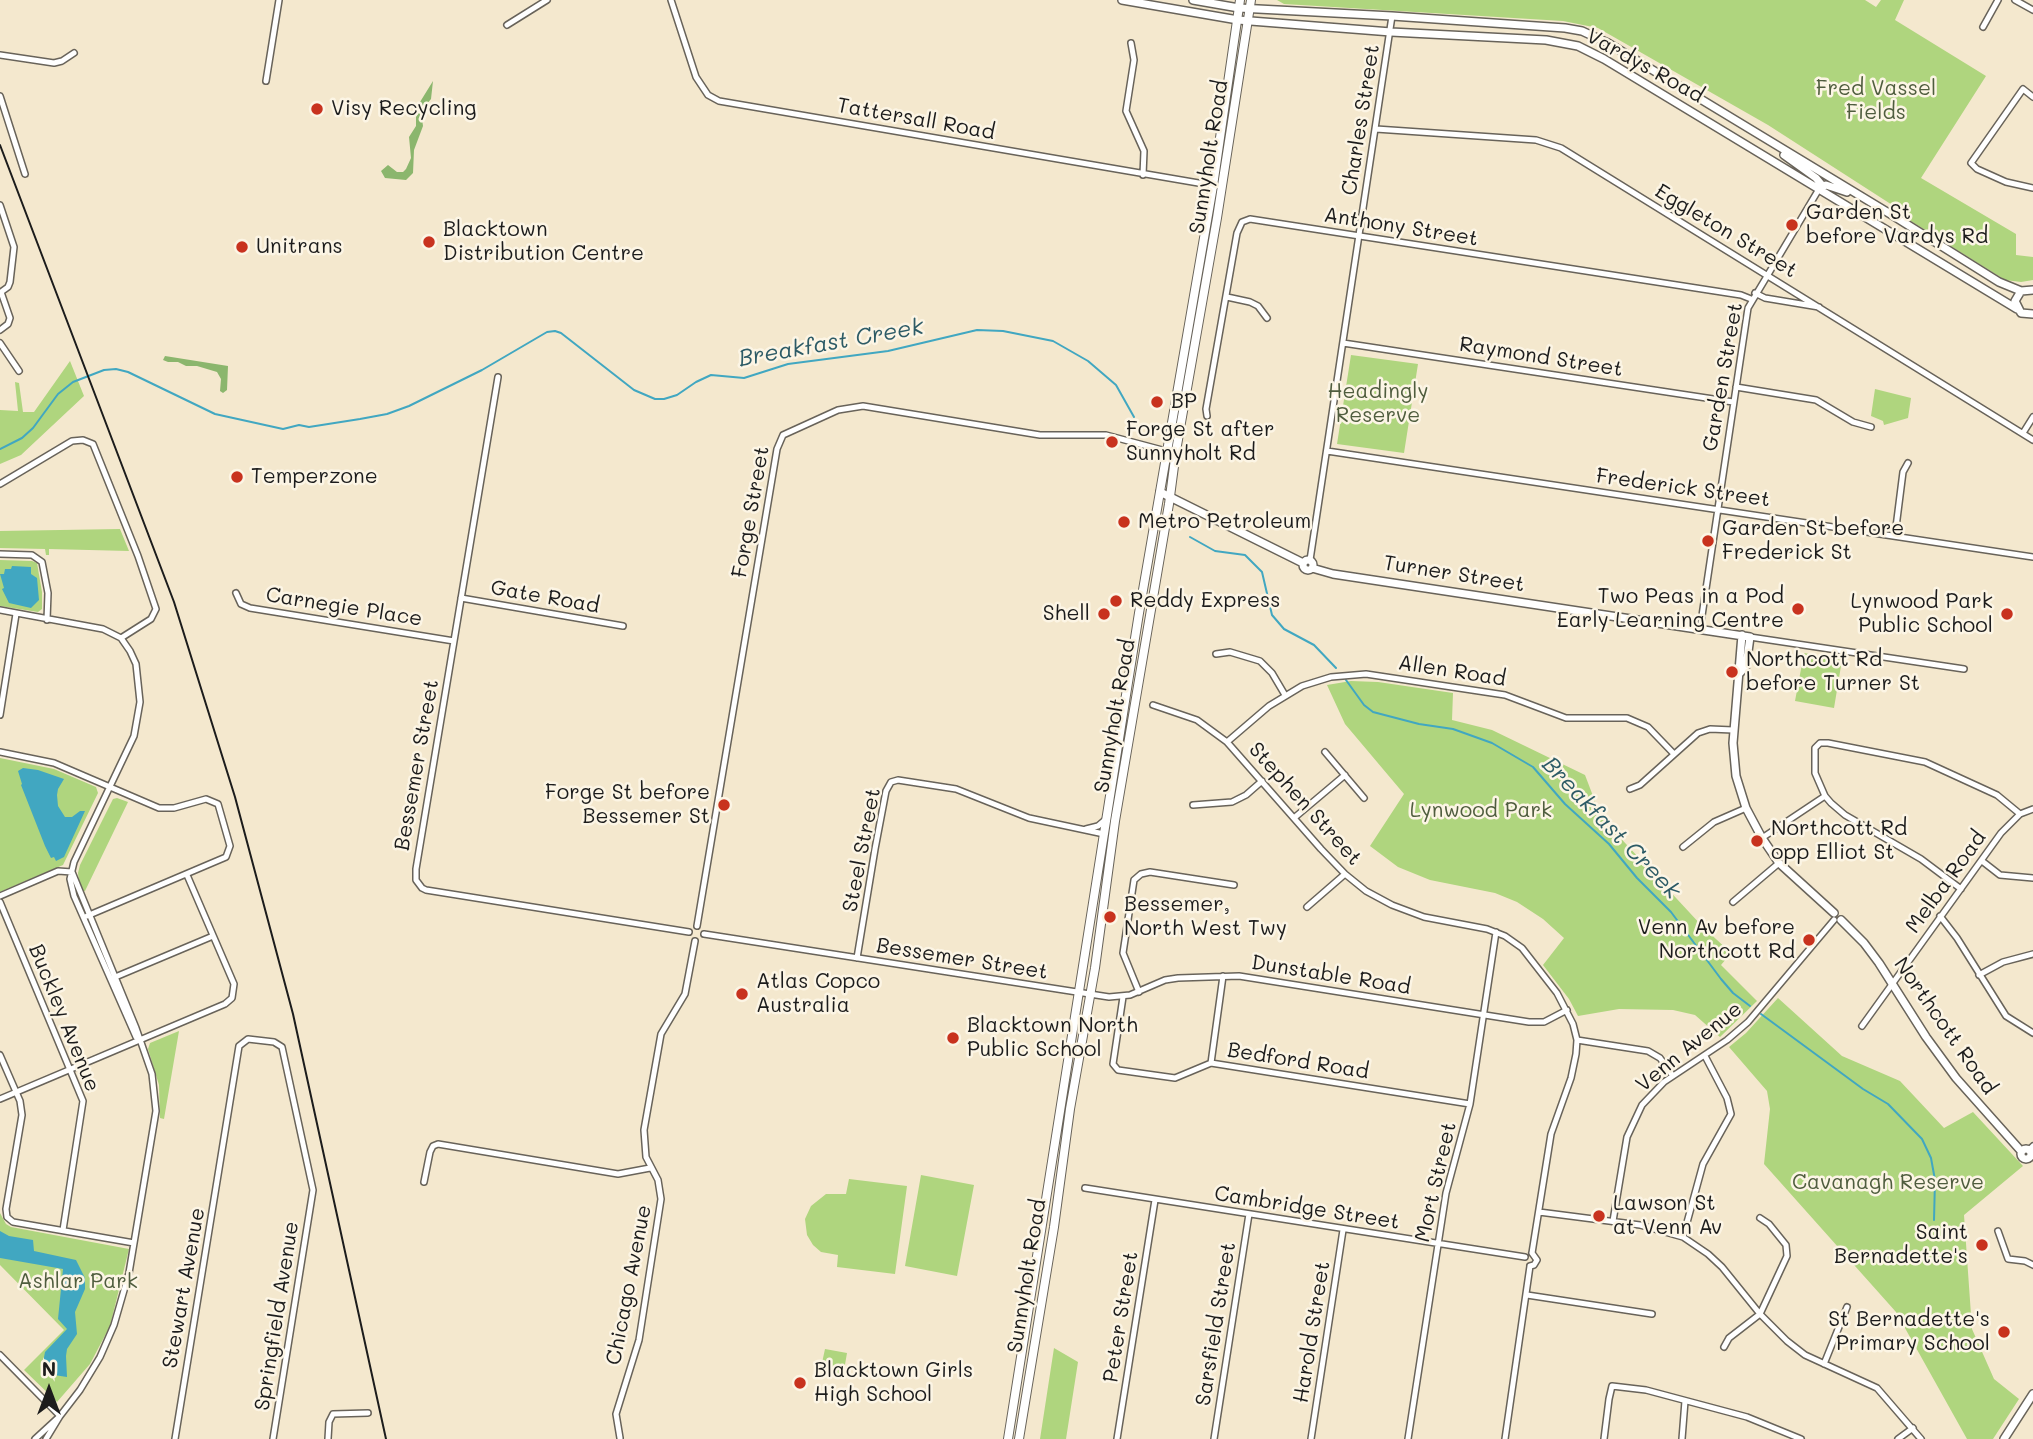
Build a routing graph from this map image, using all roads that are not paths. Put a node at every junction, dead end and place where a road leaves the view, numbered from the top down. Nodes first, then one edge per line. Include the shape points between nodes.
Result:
1 (279, 0) edge
2 (547, 0) edge
3 (671, 0) edge
4 (1122, 0) edge
5 (1193, 0) edge
6 (1998, 0) edge
7 (2015, 0) edge
8 (1240, 4) edge
9 (1250, 5) edge
10 (2033, 10) edge
11 (1392, 16) junction
12 (1238, 20) junction
13 (1248, 20) junction
14 (507, 24) dead end
15 (1983, 27) dead end
16 (1391, 32) junction
17 (1131, 43) dead end
18 (74, 53) dead end
19 (0, 55) edge
20 (266, 81) dead end
21 (0, 96) edge
22 (2033, 97) edge
23 (1376, 129) junction
24 (1770, 141) junction
25 (25, 174) dead end
26 (1143, 175) junction
27 (1217, 186) junction
28 (2033, 188) edge
29 (1819, 189) junction
30 (1867, 199) junction
31 (0, 205) edge
32 (1359, 237) junction
33 (1766, 275) junction
34 (2029, 289) edge
35 (0, 292) edge
36 (1753, 296) junction
37 (1227, 297) junction
38 (1822, 308) junction
39 (2017, 309) junction
40 (2032, 317) edge
41 (1267, 318) dead end
42 (0, 330) edge
43 (0, 343) edge
44 (1343, 344) junction
45 (19, 371) dead end
46 (498, 377) dead end
47 (1736, 387) junction
48 (1733, 402) junction
49 (1208, 416) dead end
50 (2033, 417) edge
51 (1871, 426) dead end
52 (1179, 432) junction
53 (2023, 433) junction
54 (2033, 440) edge
55 (1166, 451) junction
56 (1327, 451) junction
57 (1908, 463) dead end
58 (0, 484) edge
59 (1160, 492) junction
60 (1170, 496) junction
61 (1717, 509) junction
62 (1895, 535) junction
63 (0, 555) edge
64 (2033, 555) edge
65 (1308, 564) junction
66 (236, 593) dead end
67 (461, 598) junction
68 (0, 610) edge
69 (16, 614) junction
70 (47, 620) junction
71 (622, 626) dead end
72 (1700, 629) junction
73 (1746, 636) junction
74 (121, 638) junction
75 (454, 641) junction
76 (1216, 654) dead end
77 (1964, 669) dead end
78 (1285, 695) junction
79 (1153, 705) dead end
80 (0, 715) edge
81 (1733, 730) junction
82 (1227, 742) junction
83 (0, 752) edge
84 (1325, 752) dead end
85 (1674, 754) junction
86 (1345, 775) junction
87 (1262, 781) junction
88 (111, 787) junction
89 (1630, 789) dead end
90 (1825, 796) junction
91 (1364, 798) dead end
92 (1193, 805) dead end
93 (1746, 808) junction
94 (2033, 808) edge
95 (2020, 814) junction
96 (1294, 818) junction
97 (1111, 820) junction
98 (1086, 829) junction
99 (1105, 834) junction
100 (1762, 838) junction
101 (1683, 847) dead end
102 (1982, 861) junction
103 (1779, 863) junction
104 (72, 872) junction
105 (1345, 874) junction
106 (187, 875) junction
107 (2033, 878) edge
108 (1234, 885) dead end
109 (1961, 889) junction
110 (0, 896) edge
111 (0, 902) edge
112 (1733, 902) dead end
113 (1307, 907) dead end
114 (1940, 916) junction
115 (86, 917) junction
116 (1836, 918) junction
117 (697, 926) junction
118 (689, 932) junction
119 (1496, 932) junction
120 (704, 934) junction
121 (213, 936) junction
122 (695, 941) junction
123 (2033, 954) edge
124 (858, 958) junction
125 (1979, 975) junction
126 (1223, 976) junction
127 (113, 979) junction
128 (1892, 984) junction
129 (1139, 992) junction
130 (1080, 993) junction
131 (1090, 995) junction
132 (1123, 997) junction
133 (1567, 1010) junction
134 (1484, 1015) junction
135 (1862, 1026) dead end
136 (2033, 1033) edge
137 (139, 1040) junction
138 (1577, 1040) junction
139 (0, 1055) edge
140 (1705, 1056) junction
141 (1211, 1063) junction
142 (71, 1069) junction
143 (1674, 1076) junction
144 (16, 1092) junction
145 (0, 1099) edge
146 (1470, 1104) junction
147 (2029, 1153) edge
148 (650, 1168) junction
149 (424, 1182) dead end
150 (1085, 1188) dead end
151 (313, 1197) joint
152 (1155, 1200) junction
153 (1539, 1212) junction
154 (1249, 1214) junction
155 (1760, 1219) dead end
156 (1613, 1221) junction
157 (63, 1230) junction
158 (1343, 1230) junction
159 (1998, 1231) dead end
160 (1684, 1237) junction
161 (134, 1243) junction
162 (1438, 1244) junction
163 (1532, 1253) junction
164 (1525, 1257) junction
165 (2033, 1265) edge
166 (1530, 1266) junction
167 (1527, 1295) junction
168 (1847, 1307) dead end
169 (1651, 1314) dead end
170 (1760, 1314) junction
171 (1724, 1347) dead end
172 (0, 1355) edge
173 (1824, 1364) junction
174 (2033, 1394) edge
175 (1685, 1401) junction
176 (368, 1413) dead end
177 (60, 1416) junction
178 (1913, 1428) junction
179 (620, 1438) edge
180 (35, 1439) edge
181 (46, 1439) edge
182 (175, 1439) edge
183 (272, 1439) edge
184 (328, 1439) edge
185 (1008, 1439) edge
186 (1018, 1439) edge
187 (1118, 1439) edge
188 (1214, 1439) edge
189 (1311, 1439) edge
190 (1408, 1439) edge
191 (1505, 1439) edge
192 (1604, 1439) edge
193 (1682, 1439) edge
194 (1801, 1439) edge
195 (1898, 1439) edge
196 (1921, 1439) edge
197 (2004, 1439) edge

1 - 20 street
2 - 14 street
3 - 26 street, Tattersall Road via 696,78 708,95 719,101
4 - 12 main road, Vardys Road
5 - 8 main road, Vardys Road
6 - 15 street
7 - 10 street
8 - 9 main road, Vardys Road
8 - 12 main road, Sunnyholt Road
9 - 11 main road, Vardys Road
9 - 13 main road, Sunnyholt Road
11 - 16 street, Charles Street
11 - 24 main road, Vardys Road via 1582,31
12 - 13 main road, Vardys Road
12 - 27 main road, Sunnyholt Road
13 - 16 main road, Vardys Road
13 - 27 main road, Sunnyholt Road
16 - 23 street, Charles Street
16 - 29 main road, Vardys Road via 1546,40 1578,46
17 - 26 street via 1134,60 1126,111 1144,151
18 - 19 street via 54,63
21 - 25 street
22 - 28 street via 2023,89 1971,163 2006,182
23 - 32 street, Charles Street
23 - 33 street, Eggleton Street via 1536,140 1561,148
24 - 29 main road via 1816,178
24 - 30 main road, Vardys Road
26 - 27 street, Tattersall Road
27 - 52 main road, Sunnyholt Road
27 - 55 main road, Sunnyholt Road
29 - 30 main road via 1829,185
29 - 33 street, Garden Street
29 - 39 main road, Vardys Road
30 - 34 main road, Vardys Road via 1999,282
31 - 35 street via 14,247 10,282
32 - 36 street, Anthony Street
32 - 37 street, Anthony Street via 1245,221 1237,233
32 - 44 street, Charles Street
33 - 36 street, Garden Street
33 - 38 street, Eggleton Street
34 - 39 main road via 2016,297
35 - 42 street via 10,318
36 - 38 street, Anthony Street
36 - 47 street, Garden Street via 1746,313
37 - 41 street via 1258,306
37 - 49 street, Anthony Street
38 - 53 street, Eggleton Street
39 - 40 main road, Vardys Road
43 - 45 street
44 - 48 street, Raymond Street
44 - 56 street, Charles Street
46 - 67 street, Bessemer Street
47 - 48 street, Garden Street
47 - 51 street via 1816,400 1853,422
48 - 61 street, Garden Street
50 - 53 street
52 - 55 street
52 - 60 main road, Sunnyholt Road
53 - 54 street, Eggleton Street
55 - 59 main road, Sunnyholt Road
55 - 117 street, Forge Street via 1110,435 1040,435 861,406 838,410 785,433 777,449
56 - 61 street, Frederick Street
56 - 65 street, Charles Street
57 - 62 street
58 - 74 street via 72,441 93,444 156,609 151,620
59 - 60 main road, Turner Street
59 - 97 main road, Sunnyholt Road
60 - 65 main road, Turner Street
60 - 97 main road, Sunnyholt Road
61 - 62 street, Frederick Street
61 - 72 street, Garden Street
62 - 64 street, Frederick Street
63 - 70 street via 32,555 42,562
65 - 72 main road, Turner Street via 1333,574
66 - 75 street, Carnegie Place via 241,604 250,608
67 - 71 street, Gate Road
67 - 75 street, Bessemer Street
68 - 69 street
69 - 70 street
69 - 80 street
70 - 74 street via 103,629
72 - 73 main road, Turner Street
73 - 77 street, Turner Street
73 - 81 main road, Northcott Road via 1738,665
74 - 88 street via 136,664 139,710 131,744
75 - 118 street, Bessemer Street via 416,869 419,885 426,890
76 - 78 street via 1230,652 1260,661
78 - 82 street, Allen Road
78 - 85 street, Allen Road via 1331,677 1381,675 1505,695 1566,718 1632,719 1648,727
79 - 82 street, Stephen Street via 1197,720
81 - 85 street via 1702,732
81 - 93 main road, Northcott Road via 1734,766
82 - 87 street, Stephen Street
83 - 88 street via 54,763
84 - 86 street
85 - 89 street
86 - 91 street
86 - 96 street
87 - 92 street via 1232,802
87 - 96 street, Stephen Street
88 - 104 street
88 - 106 street via 164,809 206,799 218,804 229,853
90 - 95 street via 1815,773 1815,748 1820,743 1925,762 1997,795
90 - 100 street
90 - 109 street via 1845,815 1921,859
93 - 100 main road, Northcott Road
93 - 101 street via 1714,822
94 - 95 street, Melba Road
95 - 102 street, Melba Road
96 - 105 street, Stephen Street
97 - 98 street
97 - 99 main road, Sunnyholt Road
97 - 131 main road, Sunnyholt Road
98 - 99 street, Steel Street
98 - 124 street, Steel Street via 1028,818 957,789 891,782 877,837
99 - 130 main road, Sunnyholt Road
100 - 103 main road, Northcott Road
102 - 107 street via 2000,875
102 - 109 street, Melba Road
103 - 112 street
103 - 116 main road, Northcott Road
104 - 110 street via 57,872
104 - 115 street
105 - 113 street
105 - 119 street, Stephen Street via 1366,891 1406,911
106 - 115 street
106 - 121 street
108 - 129 street via 1150,872 1134,880 1124,953
109 - 114 street, Melba Road
111 - 142 street, Buckley Avenue
114 - 125 street
114 - 128 street, Melba Road
115 - 127 street
116 - 128 main road, Northcott Road via 1864,943
116 - 140 street, Venn Avenue via 1748,1022
117 - 118 street
117 - 120 street
118 - 122 street
119 - 133 street, Stephen Street via 1522,948
119 - 134 street, Mort Street
120 - 122 street
120 - 124 street, Bessemer Street
121 - 127 street
121 - 137 street via 234,984 232,998
122 - 148 street, Chicago Avenue via 685,994 659,1039 643,1137
123 - 125 street
124 - 130 street, Bessemer Street
125 - 136 street via 2006,1016
126 - 129 street, Dunstable Road via 1165,980
126 - 134 street, Dunstable Road via 1262,978
126 - 141 street
127 - 137 street
128 - 135 street, Melba Road
128 - 147 main road, Northcott Road via 1985,1113
129 - 132 street, Dunstable Road
130 - 131 street, Bessemer Street
130 - 185 main road, Sunnyholt Road
131 - 132 street, Dunstable Road
131 - 186 main road, Sunnyholt Road
132 - 141 street, Bedford Road via 1115,1069 1175,1078
133 - 134 street, Dunstable Road via 1536,1023
133 - 138 street, Stephen Street
134 - 146 street, Mort Street
137 - 142 street
137 - 161 street via 152,1074 156,1111
138 - 143 street via 1648,1051
138 - 153 street, Stephen Street via 1572,1077 1551,1134
139 - 144 street
140 - 143 street, Venn Avenue
140 - 160 street via 1731,1114 1703,1164
141 - 146 street, Bedford Road
142 - 144 street
142 - 157 street, Buckley Avenue via 83,1106
143 - 156 street, Venn Avenue via 1647,1099 1634,1119
144 - 145 street
144 - 157 street via 22,1115 7,1217 13,1222
146 - 162 street, Mort Street
148 - 149 street via 618,1174 438,1144 430,1152
148 - 179 street, Chicago Avenue via 660,1186 661,1207 639,1340 616,1414
150 - 152 street, Cambridge Street
151 - 182 street, Stewart Avenue via 283,1051 277,1043 241,1042
151 - 183 street, Springfield Avenue
152 - 154 street, Cambridge Street
152 - 187 street, Peter Street
153 - 156 street
153 - 163 street, Stephen Street
154 - 158 street, Cambridge Street
154 - 188 street, Sarsfield Street
155 - 170 street via 1788,1250
156 - 160 street
157 - 161 street
158 - 162 street, Cambridge Street
158 - 189 street, Harold Street
159 - 165 street via 2008,1259
160 - 170 street via 1722,1267
161 - 177 street via 110,1334
162 - 164 street, Cambridge Street
162 - 190 street, Mort Street
163 - 164 street
163 - 166 street via 1537,1260
164 - 166 street
166 - 167 street
167 - 169 street
167 - 191 street
168 - 173 street
170 - 171 street
170 - 173 street via 1787,1341
172 - 177 street
173 - 178 street via 1877,1388
174 - 197 main road
175 - 192 street via 1612,1386
175 - 193 street
175 - 194 street via 1747,1417
176 - 184 street via 333,1414
177 - 180 street
177 - 181 street
178 - 195 street
178 - 196 street

